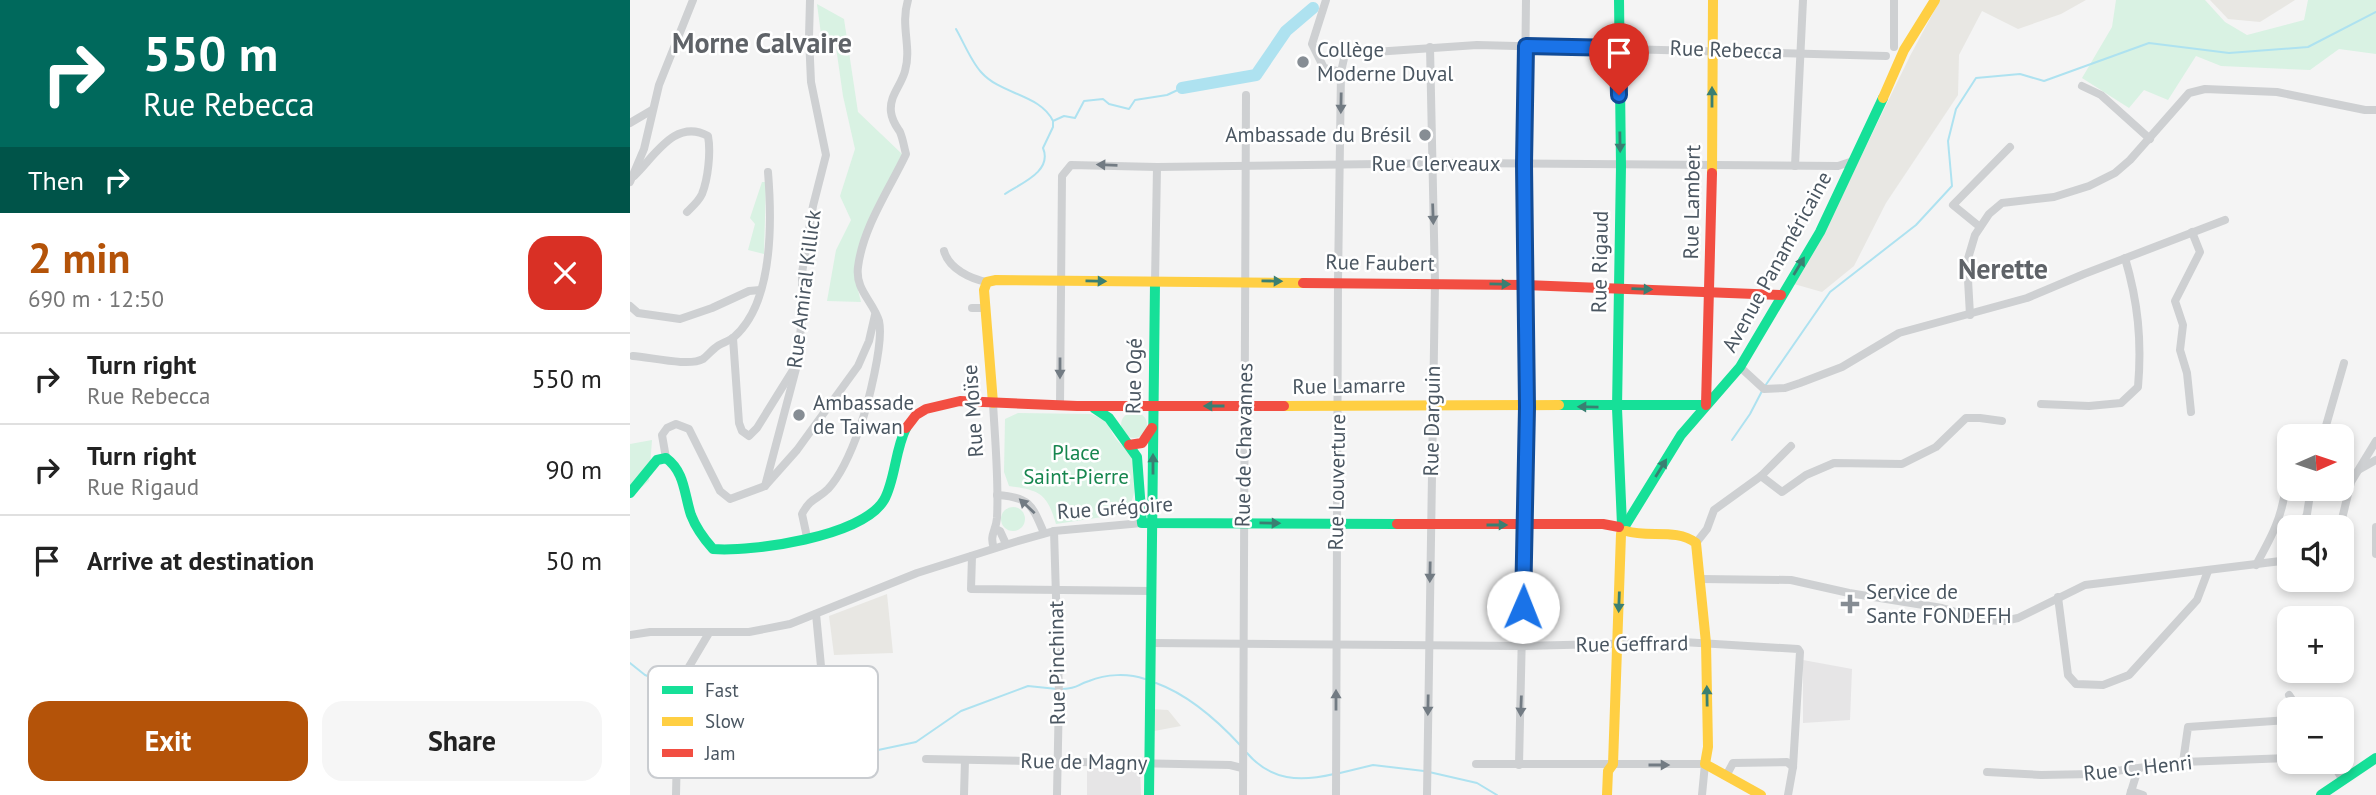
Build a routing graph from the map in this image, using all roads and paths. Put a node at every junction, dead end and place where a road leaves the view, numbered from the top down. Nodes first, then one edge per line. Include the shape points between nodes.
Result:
1 (693, 0) edge
2 (908, 0) edge
3 (1526, 0) edge
4 (1619, 0) edge
5 (1713, 0) edge
6 (1803, 0) edge
7 (1894, 0) edge
8 (1935, 0) edge
9 (810, 4) edge
10 (1324, 5) edge
11 (1526, 46) junction
12 (1430, 47) junction
13 (1618, 48) junction
14 (1899, 48) junction
15 (1713, 50) junction
16 (1801, 52) junction
17 (1886, 56) junction
18 (1895, 68) junction
19 (1341, 72) junction
20 (2082, 86) dead end
21 (1246, 95) dead end
22 (652, 110) junction
23 (2376, 110) edge
24 (630, 123) edge
25 (2150, 139) junction
26 (2010, 147) dead end
27 (1855, 159) junction
28 (1340, 164) junction
29 (1432, 164) junction
30 (1524, 164) junction
31 (1246, 165) junction
32 (1712, 165) junction
33 (1620, 166) junction
34 (1795, 166) junction
35 (1157, 167) junction
36 (768, 172) dead end
37 (631, 180) edge
38 (687, 212) dead end
39 (2225, 220) dead end
40 (1980, 227) junction
41 (2192, 232) junction
42 (944, 251) dead end
43 (2125, 258) junction
44 (1060, 281) junction
45 (1246, 281) junction
46 (1338, 281) junction
47 (1155, 283) junction
48 (1435, 283) junction
49 (1525, 285) junction
50 (985, 286) junction
51 (1619, 288) junction
52 (760, 290) junction
53 (1710, 291) junction
54 (1782, 295) junction
55 (630, 306) edge
56 (972, 308) dead end
57 (985, 308) junction
58 (875, 312) junction
59 (1970, 315) junction
60 (733, 338) junction
61 (633, 356) dead end
62 (2344, 363) dead end
63 (797, 365) junction
64 (1740, 367) junction
65 (993, 403) junction
66 (1432, 404) junction
67 (2041, 404) dead end
68 (1152, 405) junction
69 (1706, 405) junction
70 (1060, 406) junction
71 (1091, 406) junction
72 (1133, 406) junction
73 (1244, 406) junction
74 (1338, 406) junction
75 (1527, 407) junction
76 (1617, 408) junction
77 (2191, 412) dead end
78 (2002, 421) dead end
79 (2326, 424) edge
80 (1113, 425) junction
81 (1153, 428) junction
82 (2376, 441) edge
83 (1129, 445) junction
84 (1791, 446) dead end
85 (666, 458) junction
86 (2376, 460) edge
87 (2357, 470) junction
88 (1761, 476) junction
89 (765, 486) junction
90 (630, 493) edge
91 (997, 495) junction
92 (2284, 501) edge
93 (2343, 515) edge
94 (1147, 523) junction
95 (1243, 523) junction
96 (1337, 524) junction
97 (1430, 525) junction
98 (1524, 525) junction
99 (2376, 527) edge
100 (996, 529) junction
101 (1623, 529) junction
102 (1054, 531) junction
103 (1044, 533) junction
104 (807, 537) junction
105 (1696, 543) junction
106 (1006, 544) junction
107 (994, 548) junction
108 (2376, 554) edge
109 (972, 555) junction
110 (2277, 562) edge
111 (2256, 565) junction
112 (2207, 571) junction
113 (1701, 579) junction
114 (1056, 589) junction
115 (1152, 592) junction
116 (2058, 597) junction
117 (816, 614) junction
118 (709, 633) junction
119 (630, 635) edge
120 (1151, 643) junction
121 (1243, 643) junction
122 (1706, 643) junction
123 (1618, 644) junction
124 (1336, 645) junction
125 (1429, 645) junction
126 (1523, 646) junction
127 (688, 666) edge
128 (821, 666) edge
129 (2277, 721) edge
130 (2277, 758) edge
131 (2376, 758) edge
132 (926, 759) dead end
133 (965, 760) junction
134 (1059, 762) junction
135 (2183, 762) junction
136 (1149, 764) junction
137 (1476, 764) dead end
138 (1613, 764) junction
139 (1705, 764) junction
140 (1519, 765) junction
141 (1793, 767) junction
142 (2376, 767) edge
143 (1242, 768) junction
144 (2138, 769) junction
145 (1987, 772) dead end
146 (2339, 774) edge
147 (1726, 776) junction
148 (2343, 780) junction
149 (2131, 793) edge
150 (2329, 794) edge
151 (964, 795) edge
152 (1057, 795) edge
153 (1149, 795) edge
154 (1242, 795) edge
155 (1336, 795) edge
156 (1427, 795) edge
157 (1607, 795) edge
158 (1702, 795) edge
159 (1761, 795) edge
160 (1788, 795) edge
161 (2143, 795) edge

1 - 22 street
2 - 58 street via 906,70 892,96 891,112 906,154 869,230 858,269 858,285
3 - 11 street
4 - 13 main road, Rue Rigaud
5 - 15 main road, Rue Lambert
6 - 16 street
7 - 14 street
8 - 14 main road, Avenue Panaméricaine
9 - 63 street, Rue Amiral Killick via 811,82 826,155 802,273
10 - 19 street via 1312,44 1324,68
11 - 12 street, Rue Rebecca
11 - 13 street, Rue Rebecca
11 - 30 street
12 - 19 street, Rue Rebecca via 1345,54
12 - 29 street, Rue Darguin
13 - 15 street, Rue Rebecca
13 -> 33 main road, Rue Rigaud
14 - 17 street via 1888,50
14 - 18 main road, Avenue Panaméricaine
15 - 16 street, Rue Rebecca
32 -> 15 main road, Rue Lambert
16 - 17 street, Rue Rebecca
16 - 34 street
17 - 18 street
18 - 27 main road, Avenue Panaméricaine
19 -> 28 street, Rue Louverture
20 - 25 street via 2101,94
21 - 31 street, Rue de Chavannes
22 - 24 street
22 - 37 street via 644,149
23 - 25 street via 2277,92 2195,90
25 - 40 street via 2115,173 2054,197 2003,203
26 - 40 street via 1953,205
27 - 34 street, Rue Clerveaux via 1838,166
54 -> 27 main road, Avenue Panaméricaine via 1820,232
28 - 29 street, Rue Clerveaux
28 - 31 street, Rue Clerveaux
28 - 46 street, Rue Louverture
29 - 30 street, Rue Clerveaux
29 -> 48 street, Rue Darguin
30 - 33 street, Rue Clerveaux
30 - 49 street
31 - 35 street, Rue Clerveaux
31 - 45 street, Rue de Chavannes
32 - 33 street, Rue Clerveaux
32 - 34 street, Rue Clerveaux
32 - 53 main road, Rue Lambert
33 - 51 main road, Rue Rigaud
35 -> 44 street, Rue Clerveaux via 1071,164 1062,176
35 - 47 street, Rue Ogé
36 - 52 street via 771,205
37 - 38 street via 681,131 708,136 701,195
39 - 41 street
40 - 59 street via 1967,262
41 - 43 street
41 - 77 street via 2200,252 2175,301 2183,325 2180,350
42 - 50 street via 955,267
43 - 59 street via 2027,298
43 - 67 street via 2135,292 2141,350 2138,387 2121,403
44 -> 47 main road, Rue Faubert
44 - 50 main road, Rue Faubert via 996,280
44 -> 70 street
45 -> 46 main road, Rue Faubert
45 - 47 main road, Rue Faubert
45 - 73 street, Rue de Chavannes
46 - 48 main road, Rue Faubert
46 - 74 street, Rue Louverture
47 - 68 main road, Rue Ogé
48 -> 49 main road, Rue Faubert
48 - 66 street, Rue Darguin
49 - 51 main road, Rue Faubert
49 - 75 street
50 - 57 main road, Rue Moïse
51 -> 53 main road, Rue Faubert
51 - 76 main road, Rue Rigaud
52 - 55 street via 680,319 638,313
52 - 60 street via 755,309
53 - 54 main road, Rue Faubert
53 - 69 main road, Rue Lambert
54 - 64 main road, Avenue Panaméricaine
56 - 57 street
57 - 65 main road, Rue Moïse
58 - 89 street via 858,366
58 - 104 street via 879,341 860,427 838,476 827,490 808,501 802,514
59 - 64 street via 1899,333 1842,368 1785,388 1764,388
60 - 61 street via 702,360
60 - 63 street via 739,423 749,436
62 - 79 street
63 - 89 street, Rue Amiral Killick
64 - 69 main road, Avenue Panaméricaine
65 - 70 main road, Rue Lamarre
65 - 91 street, Rue Moïse
65 - 104 main road, Rue Lamarre via 926,406 902,434 881,504 841,527
66 - 74 main road, Rue Lamarre
66 - 75 main road, Rue Lamarre
66 - 97 street, Rue Darguin
68 - 72 main road, Rue Lamarre
73 -> 68 main road, Rue Lamarre
68 - 81 main road, Rue Ogé
69 - 76 main road, Rue Lamarre
101 -> 69 main road, Avenue Panaméricaine via 1681,435
70 - 71 main road, Rue Lamarre
71 - 72 main road, Rue Lamarre
71 - 80 main road
72 - 80 main road via 1121,411
73 - 74 main road, Rue Lamarre
73 - 95 street, Rue de Chavannes
74 - 96 street, Rue Louverture
76 -> 75 main road, Rue Lamarre
75 - 98 street
76 - 101 main road, Rue Rigaud
78 - 88 street via 1966,418 1936,447 1902,464 1834,463 1785,491 1779,492
80 - 83 main road
81 - 83 main road via 1145,440
94 -> 81 main road, Rue Ogé
82 - 87 street
83 - 94 main road via 1138,463
84 - 88 street
85 - 89 street via 662,435 676,424 689,429 720,491 730,499
85 - 90 main road via 657,460
85 - 104 main road, Rue Lamarre via 679,471 690,512 713,549 772,547
86 - 87 street
87 - 93 street
88 - 105 street via 1714,510
91 - 100 street, Rue Moïse
103 -> 91 street via 1032,506 1016,496
92 - 111 street via 2276,529
94 - 95 main road, Rue Grégoire
94 - 102 street, Rue Grégoire
94 - 115 main road, Rue Ogé
95 -> 96 main road, Rue Grégoire
95 - 121 street, Rue de Chavannes
96 - 97 main road, Rue Grégoire
96 - 124 street, Rue Louverture
97 -> 98 main road, Rue Grégoire
97 -> 125 street, Rue Darguin
98 - 101 main road, Rue Grégoire via 1603,524
98 - 126 street
99 - 108 street
100 - 106 street
100 - 107 street, Rue Moïse via 990,539
101 - 105 main road, Rue Grégoire via 1642,535 1681,535
101 -> 123 main road, Rue Rigaud
102 - 103 street, Rue Grégoire
102 - 114 street, Rue Pinchinat
103 - 106 street, Rue Grégoire
105 - 113 main road
106 - 107 street, Rue Grégoire
107 - 109 street, Rue Grégoire
109 - 114 street via 971,589
109 - 117 street, Rue Grégoire
110 - 111 street
111 - 112 street
112 - 116 street via 2100,582
112 - 116 street via 2197,600 2137,668 2121,680 2103,685 2076,684 2068,675
113 - 116 street via 1791,580 1994,621 2018,618
113 - 122 main road
114 - 115 street
114 - 134 street, Rue Pinchinat
115 - 120 main road, Rue Ogé
117 - 118 street, Rue Grégoire via 749,632
117 - 128 street
118 - 119 street, Rue Grégoire
118 - 127 street
120 - 121 street, Rue Geffrard
120 - 136 main road, Rue Ogé
121 - 124 street, Rue Geffrard
121 - 143 street, Rue de Chavannes
122 - 123 street, Rue Geffrard
139 -> 122 main road
122 - 141 street, Rue Geffrard via 1798,649
123 - 126 street, Rue Geffrard
123 - 138 main road, Rue Rigaud
124 - 125 street, Rue Geffrard
155 -> 124 street, Rue Louverture
125 - 126 street, Rue Geffrard
125 -> 156 street, Rue Darguin
126 -> 140 street
129 - 135 street via 2188,727
130 - 135 street, Rue C. Henri
131 - 148 main road
132 - 133 street, Rue de Magny
133 - 134 street, Rue de Magny
133 - 151 street
134 - 136 street, Rue de Magny
134 - 152 street, Rue Pinchinat
135 - 144 street, Rue C. Henri
136 - 143 street, Rue de Magny
136 - 153 main road, Rue Ogé
137 - 140 street
138 -> 139 street
138 - 140 street
138 - 157 main road, Rue Rigaud via 1608,771
139 - 147 main road
139 - 158 street
141 - 147 street via 1787,762 1733,763
141 - 160 street, Rue Geffrard
142 - 150 main road
143 - 154 street, Rue de Chavannes
144 - 145 street, Rue C. Henri via 2093,774
144 - 149 street
146 - 148 street
147 - 159 main road
148 - 150 main road
149 - 161 street

